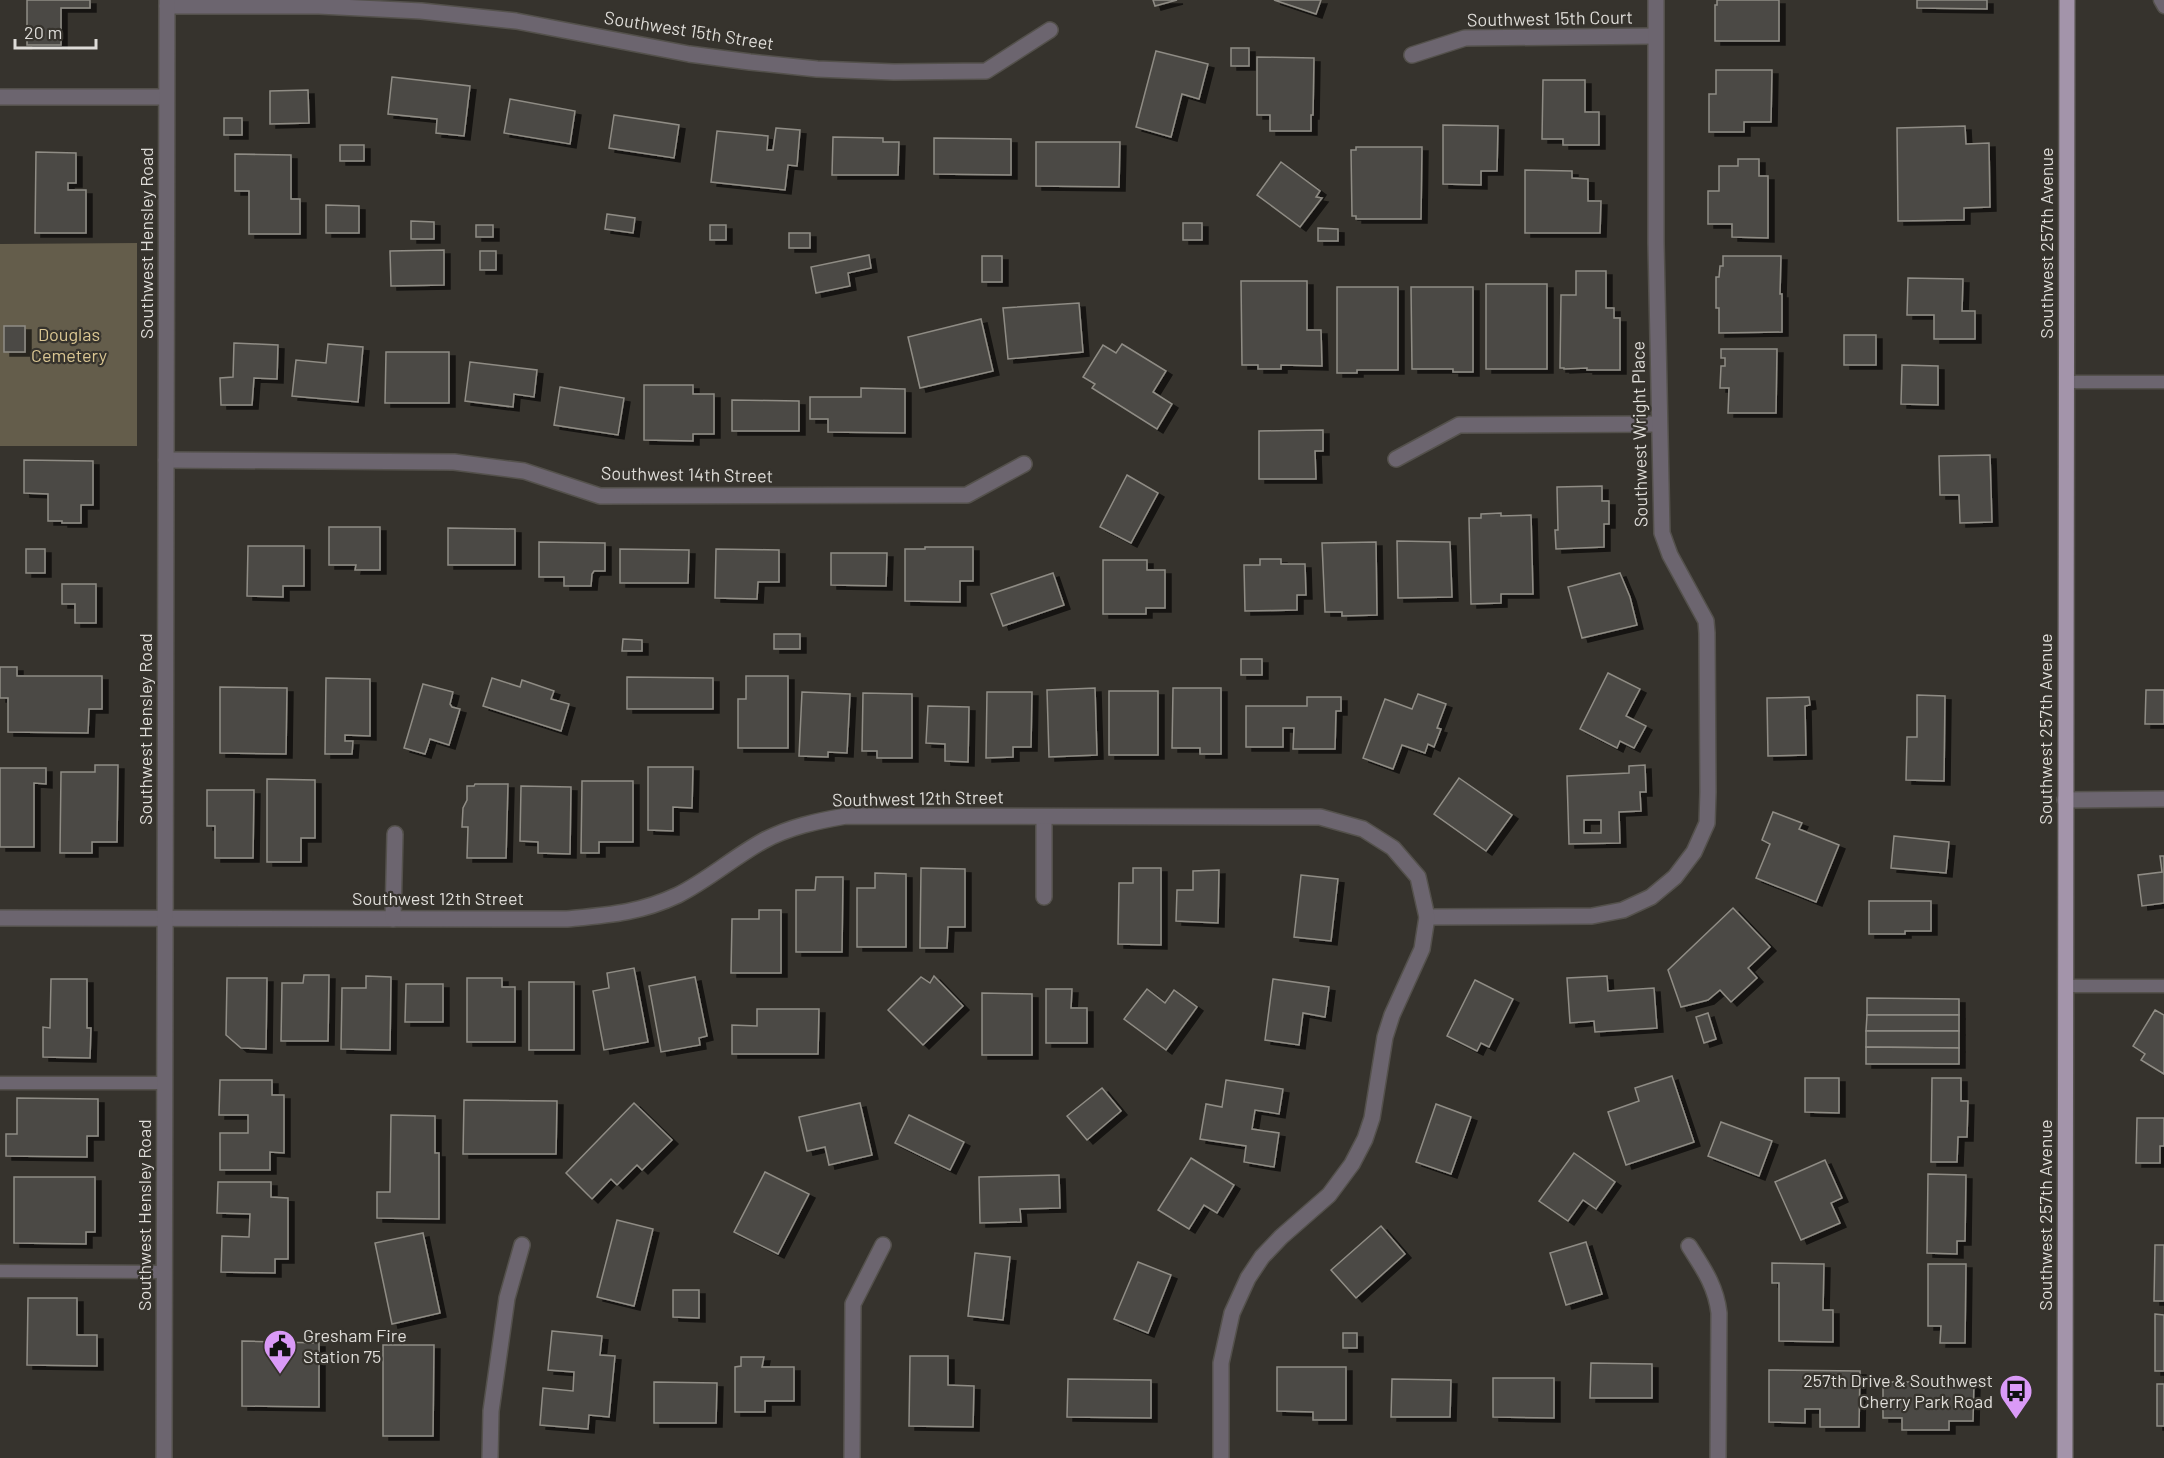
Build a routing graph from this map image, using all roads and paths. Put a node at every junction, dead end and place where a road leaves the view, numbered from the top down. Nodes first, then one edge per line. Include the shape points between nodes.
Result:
1 (1656, 0) edge
2 (2067, 0) edge
3 (2160, 0) edge
4 (167, 3) edge
5 (2164, 7) edge
6 (1050, 30) dead end
7 (1655, 36) junction
8 (1413, 55) dead end
9 (0, 97) edge
10 (166, 97) junction
11 (2066, 382) junction
12 (2164, 382) edge
13 (1659, 424) junction
14 (1396, 459) dead end
15 (166, 460) junction
16 (1024, 465) dead end
17 (2164, 799) edge
18 (2065, 800) junction
19 (1044, 818) junction
20 (395, 834) dead end
21 (1044, 897) dead end
22 (1427, 917) junction
23 (0, 918) edge
24 (165, 918) junction
25 (393, 919) junction
26 (2065, 986) junction
27 (2164, 986) edge
28 (0, 1083) edge
29 (165, 1083) junction
30 (522, 1245) dead end
31 (883, 1245) dead end
32 (1689, 1246) dead end
33 (0, 1271) edge
34 (165, 1272) junction
35 (164, 1458) edge
36 (490, 1458) edge
37 (852, 1458) edge
38 (1221, 1458) edge
39 (1718, 1458) edge
40 (2065, 1458) edge

1 - 7 street, Southwest Wright Place
2 - 11 main road, Southwest 257th Avenue
3 - 5 lane
4 - 6 street, Southwest 15th Street via 421,11 516,21 750,62 894,72 986,71
4 - 10 street, Southwest Hensley Road
7 - 8 street, Southwest 15th Court via 1465,38
7 - 13 street, Southwest Wright Place
9 - 10 street
10 - 15 street, Southwest Hensley Road
11 - 12 lane
11 - 18 main road, Southwest 257th Avenue
13 - 14 street via 1459,425
13 - 22 street, Southwest Wright Place via 1662,533 1706,621 1707,823 1695,852 1675,877 1651,897 1623,910 1592,916
15 - 16 street, Southwest 14th Street via 454,462 524,471 600,496 967,495
15 - 24 street, Southwest Hensley Road
17 - 18 street
18 - 26 main road, Southwest 257th Avenue
19 - 21 street
19 - 22 street, Southwest 12th Street via 1320,817 1364,829 1393,848 1418,877
19 - 25 street, Southwest 12th Street via 846,816 809,823 765,840 680,894 623,914 567,919
20 - 25 street
22 - 38 street via 1422,949 1385,1037 1365,1139 1329,1195 1262,1257 1232,1313 1221,1363
23 - 24 street, Southwest 12th Street
24 - 25 street, Southwest 12th Street
24 - 29 street, Southwest Hensley Road
26 - 27 lane
26 - 40 main road, Southwest 257th Avenue
28 - 29 lane
29 - 34 street, Southwest Hensley Road
30 - 36 street via 507,1298 491,1411
31 - 37 street via 853,1304
32 - 39 street via 1712,1281 1717,1297
33 - 34 lane
34 - 35 street, Southwest Hensley Road

